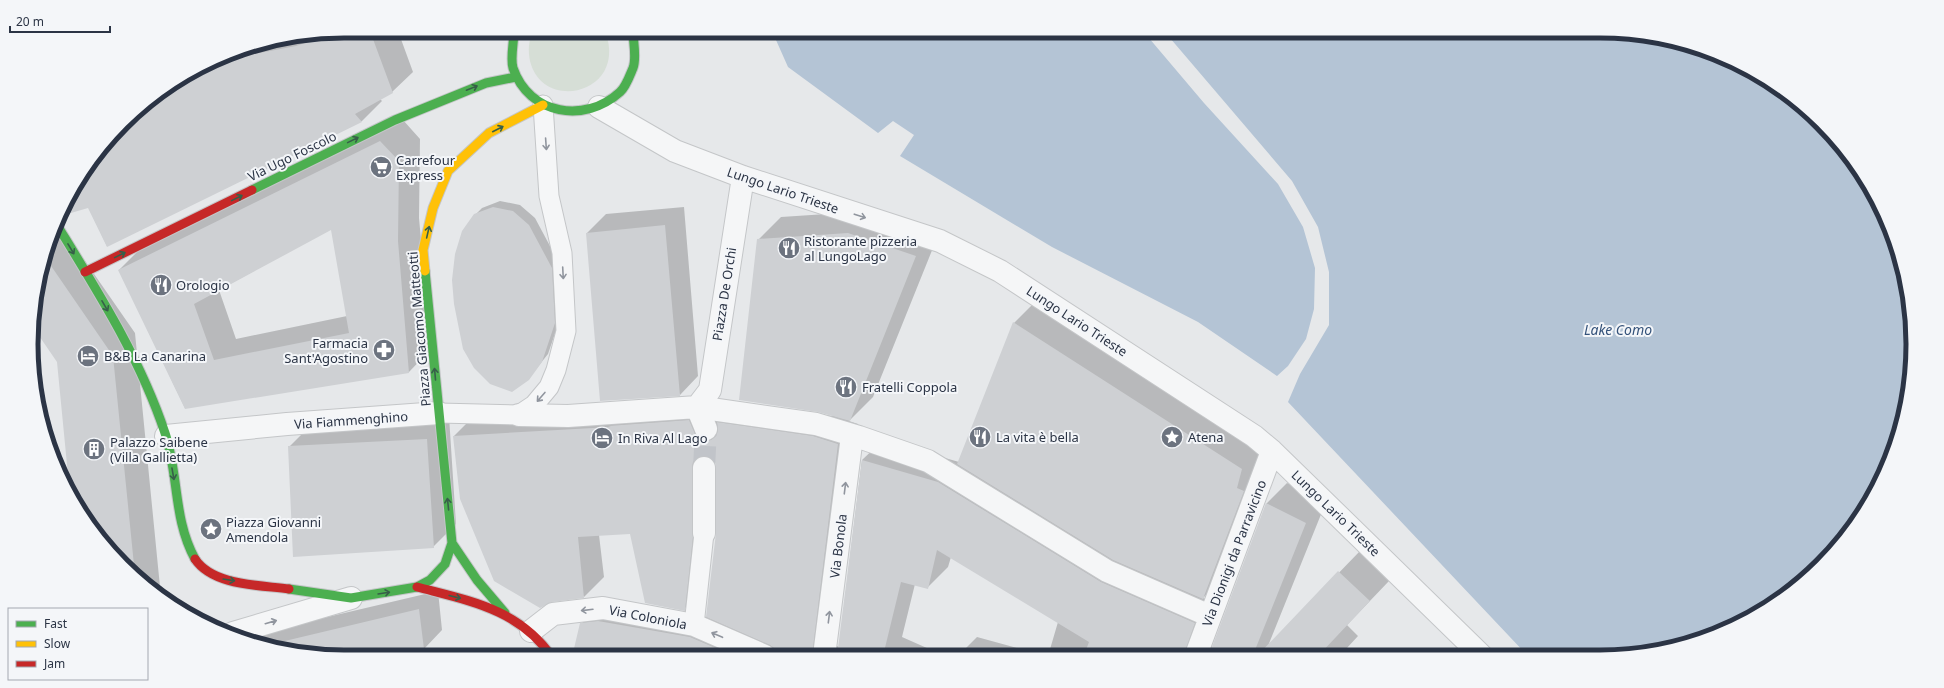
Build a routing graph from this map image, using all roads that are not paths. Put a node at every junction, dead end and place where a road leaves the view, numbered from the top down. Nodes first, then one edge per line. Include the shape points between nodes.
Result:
1 (512, 38) edge
2 (635, 38) edge
3 (516, 77) junction
4 (543, 105) junction
5 (599, 107) junction
6 (744, 177) junction
7 (60, 230) edge
8 (85, 272) junction
9 (697, 407) junction
10 (439, 413) junction
11 (518, 415) junction
12 (706, 429) tunnel mouth
13 (166, 436) junction
14 (852, 436) junction
15 (1272, 451) junction
16 (704, 468) tunnel mouth
17 (704, 533) joint
18 (452, 543) junction
19 (417, 587) junction
20 (350, 598) junction
21 (507, 615) junction
22 (1210, 616) junction
23 (694, 625) junction
24 (239, 631) edge
25 (531, 631) junction
26 (549, 650) edge
27 (751, 650) edge
28 (825, 650) edge
29 (1198, 650) edge
30 (1476, 650) edge

1 - 3 main road via 511,61
2 - 5 main road via 637,46 635,64 628,82 615,97
3 - 4 main road via 523,89
8 -> 3 main road, Via Ugo Foscolo via 395,120 486,83
4 - 5 main road via 554,110 577,113
10 -> 4 main road, Piazza Giacomo Matteotti via 423,250 433,208 448,171 489,133
4 -> 11 lane via 549,196 562,253 566,331 550,387 534,405
5 - 6 street, Lungo Lario Trieste via 675,151
6 - 9 street, Piazza De Orchi via 710,390
6 -> 15 street, Lungo Lario Trieste via 940,241 1000,271 1254,436
7 -> 8 main road
8 -> 13 main road via 147,385
9 - 11 street via 568,416
9 - 12 street
9 - 14 street via 816,424
10 - 11 lane
10 - 13 street, Via Fiammenghino
18 -> 10 main road
13 -> 20 main road via 181,525 194,556 206,572 223,580
14 - 22 street via 928,461 1107,571
28 -> 14 street, Via Bonola
15 - 22 street, Via Dionigi da Parravicino
15 - 30 street, Lungo Lario Trieste
16 - 17 street
17 - 23 lane
18 - 19 main road via 445,564 430,580
18 - 21 main road via 477,580
20 -> 19 main road
19 -> 21 main road via 467,600
24 -> 20 street
21 - 25 main road
22 - 29 street, Via Dionigi da Parravicino
23 -> 25 street, Via Coloniola via 603,608 552,614
27 -> 23 street, Via Coloniola
25 - 26 main road

